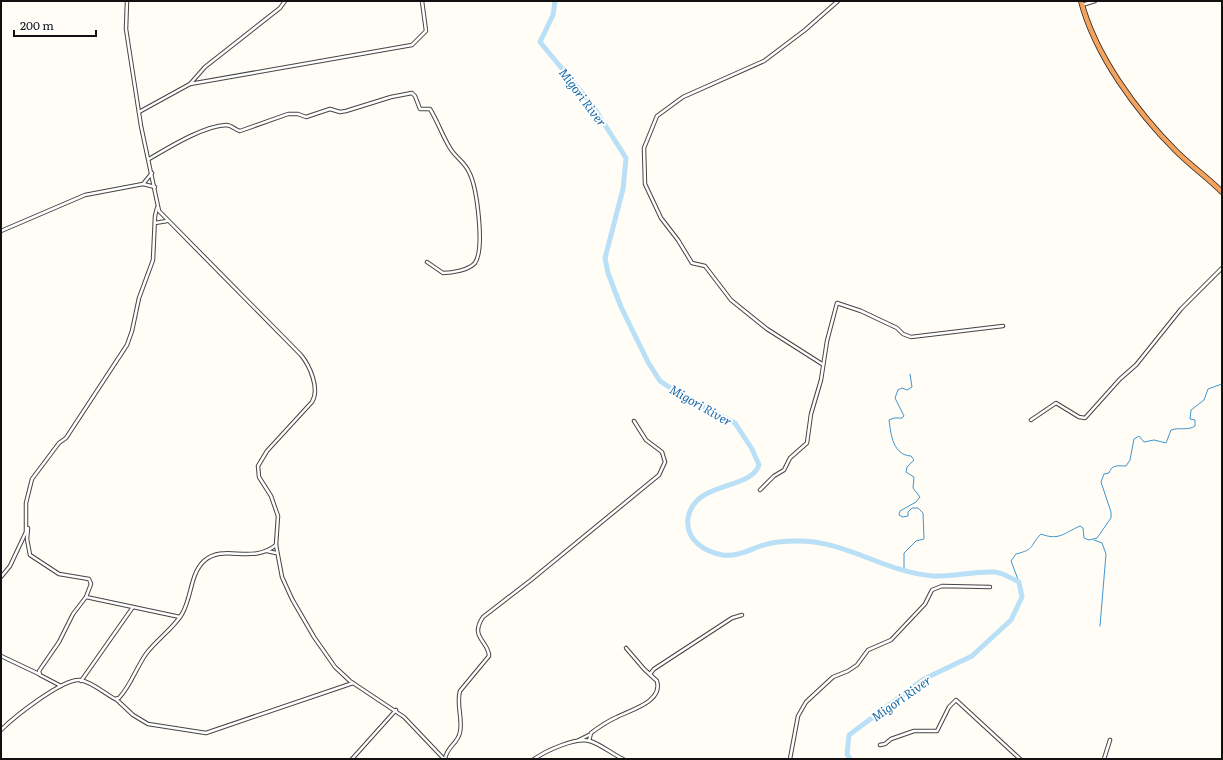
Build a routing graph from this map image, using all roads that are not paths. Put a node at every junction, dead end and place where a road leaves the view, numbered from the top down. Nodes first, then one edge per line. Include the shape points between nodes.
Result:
1 (127, 1) edge
2 (285, 1) edge
3 (422, 1) edge
4 (838, 1) edge
5 (1095, 1) edge
6 (1081, 3) edge
7 (190, 84) junction
8 (139, 112) junction
9 (149, 159) junction
10 (152, 172) junction
11 (143, 184) junction
12 (155, 188) junction
13 (1222, 192) edge
14 (157, 207) junction
15 (168, 221) junction
16 (155, 223) junction
17 (1, 231) edge
18 (427, 262) dead end
19 (1222, 268) edge
20 (1003, 326) dead end
21 (822, 364) junction
22 (1031, 420) dead end
23 (634, 421) dead end
24 (760, 490) dead end
25 (27, 522) junction
26 (276, 545) junction
27 (267, 551) junction
28 (276, 553) junction
29 (1, 577) edge
30 (990, 587) dead end
31 (86, 598) junction
32 (133, 607) junction
33 (742, 615) dead end
34 (180, 617) junction
35 (626, 648) dead end
36 (1, 656) edge
37 (39, 674) junction
38 (650, 674) junction
39 (81, 681) junction
40 (353, 683) junction
41 (60, 686) junction
42 (117, 700) junction
43 (396, 710) junction
44 (1, 730) edge
45 (589, 734) junction
46 (579, 740) junction
47 (1110, 740) dead end
48 (589, 741) junction
49 (880, 745) dead end
50 (352, 759) edge
51 (444, 759) edge
52 (534, 759) edge
53 (623, 759) edge
54 (790, 759) edge
55 (1020, 759) edge
56 (1104, 759) edge

1 - 8 street via 126,29
2 - 7 street via 278,10 205,67
3 - 7 street via 426,31 412,45
4 - 21 street via 764,61 683,97 657,116 644,148 645,184 661,218 692,263 704,266 731,300 767,329
5 - 6 street
6 - 13 highway via 1101,53 1128,94 1172,147
7 - 8 street
8 - 9 street
9 - 10 street
9 - 18 street via 187,138 217,127 228,125 240,131 288,114 306,117 330,109 342,112 412,93 420,109 430,109 450,148 468,169 479,224 477,255 473,265 443,273
10 - 11 street
10 - 12 street
11 - 12 street
11 - 17 street via 85,195
12 - 14 street
14 - 15 street
14 - 16 street
15 - 16 street
15 - 26 street via 297,350 310,371 315,390 314,399 267,451 258,466 259,477 271,496 278,516
16 - 25 street via 153,260 139,298 127,345 66,438 59,443 32,479 26,503
19 - 22 street via 1181,308 1136,365 1120,378 1085,418 1056,403
20 - 21 street via 911,337 861,311 838,303
21 - 24 street via 821,380 811,414 807,443 790,458 784,470
23 - 51 street via 646,440 662,450 665,462 663,468 659,475 601,524 483,617 478,630 489,656 460,691 461,731 447,749
25 - 29 street via 26,532 15,557
25 - 31 street via 30,555 58,574 89,579 91,584
26 - 27 street
26 - 28 street
27 - 28 street
27 - 34 street via 244,555 221,553 207,559 196,573
28 - 40 street via 282,577 303,618 335,667
30 - 54 street via 942,586 932,590 925,604 891,640 868,650 857,665 833,677 804,704 796,721
31 - 32 street
31 - 37 street via 73,614
32 - 34 street
32 - 39 street
33 - 38 street via 732,618 696,641
34 - 42 street via 150,649 126,690
35 - 38 street
36 - 37 street
37 - 41 street
38 - 45 street via 658,683 651,700
39 - 41 street via 72,680
39 - 42 street
40 - 42 street via 206,733 148,724 133,715
40 - 43 street
41 - 44 street
43 - 50 street
43 - 51 street via 420,731
45 - 46 street
45 - 48 street
46 - 48 street
46 - 52 street
47 - 56 street
48 - 53 street
49 - 55 street via 889,739 914,731 937,731 949,707 956,700

